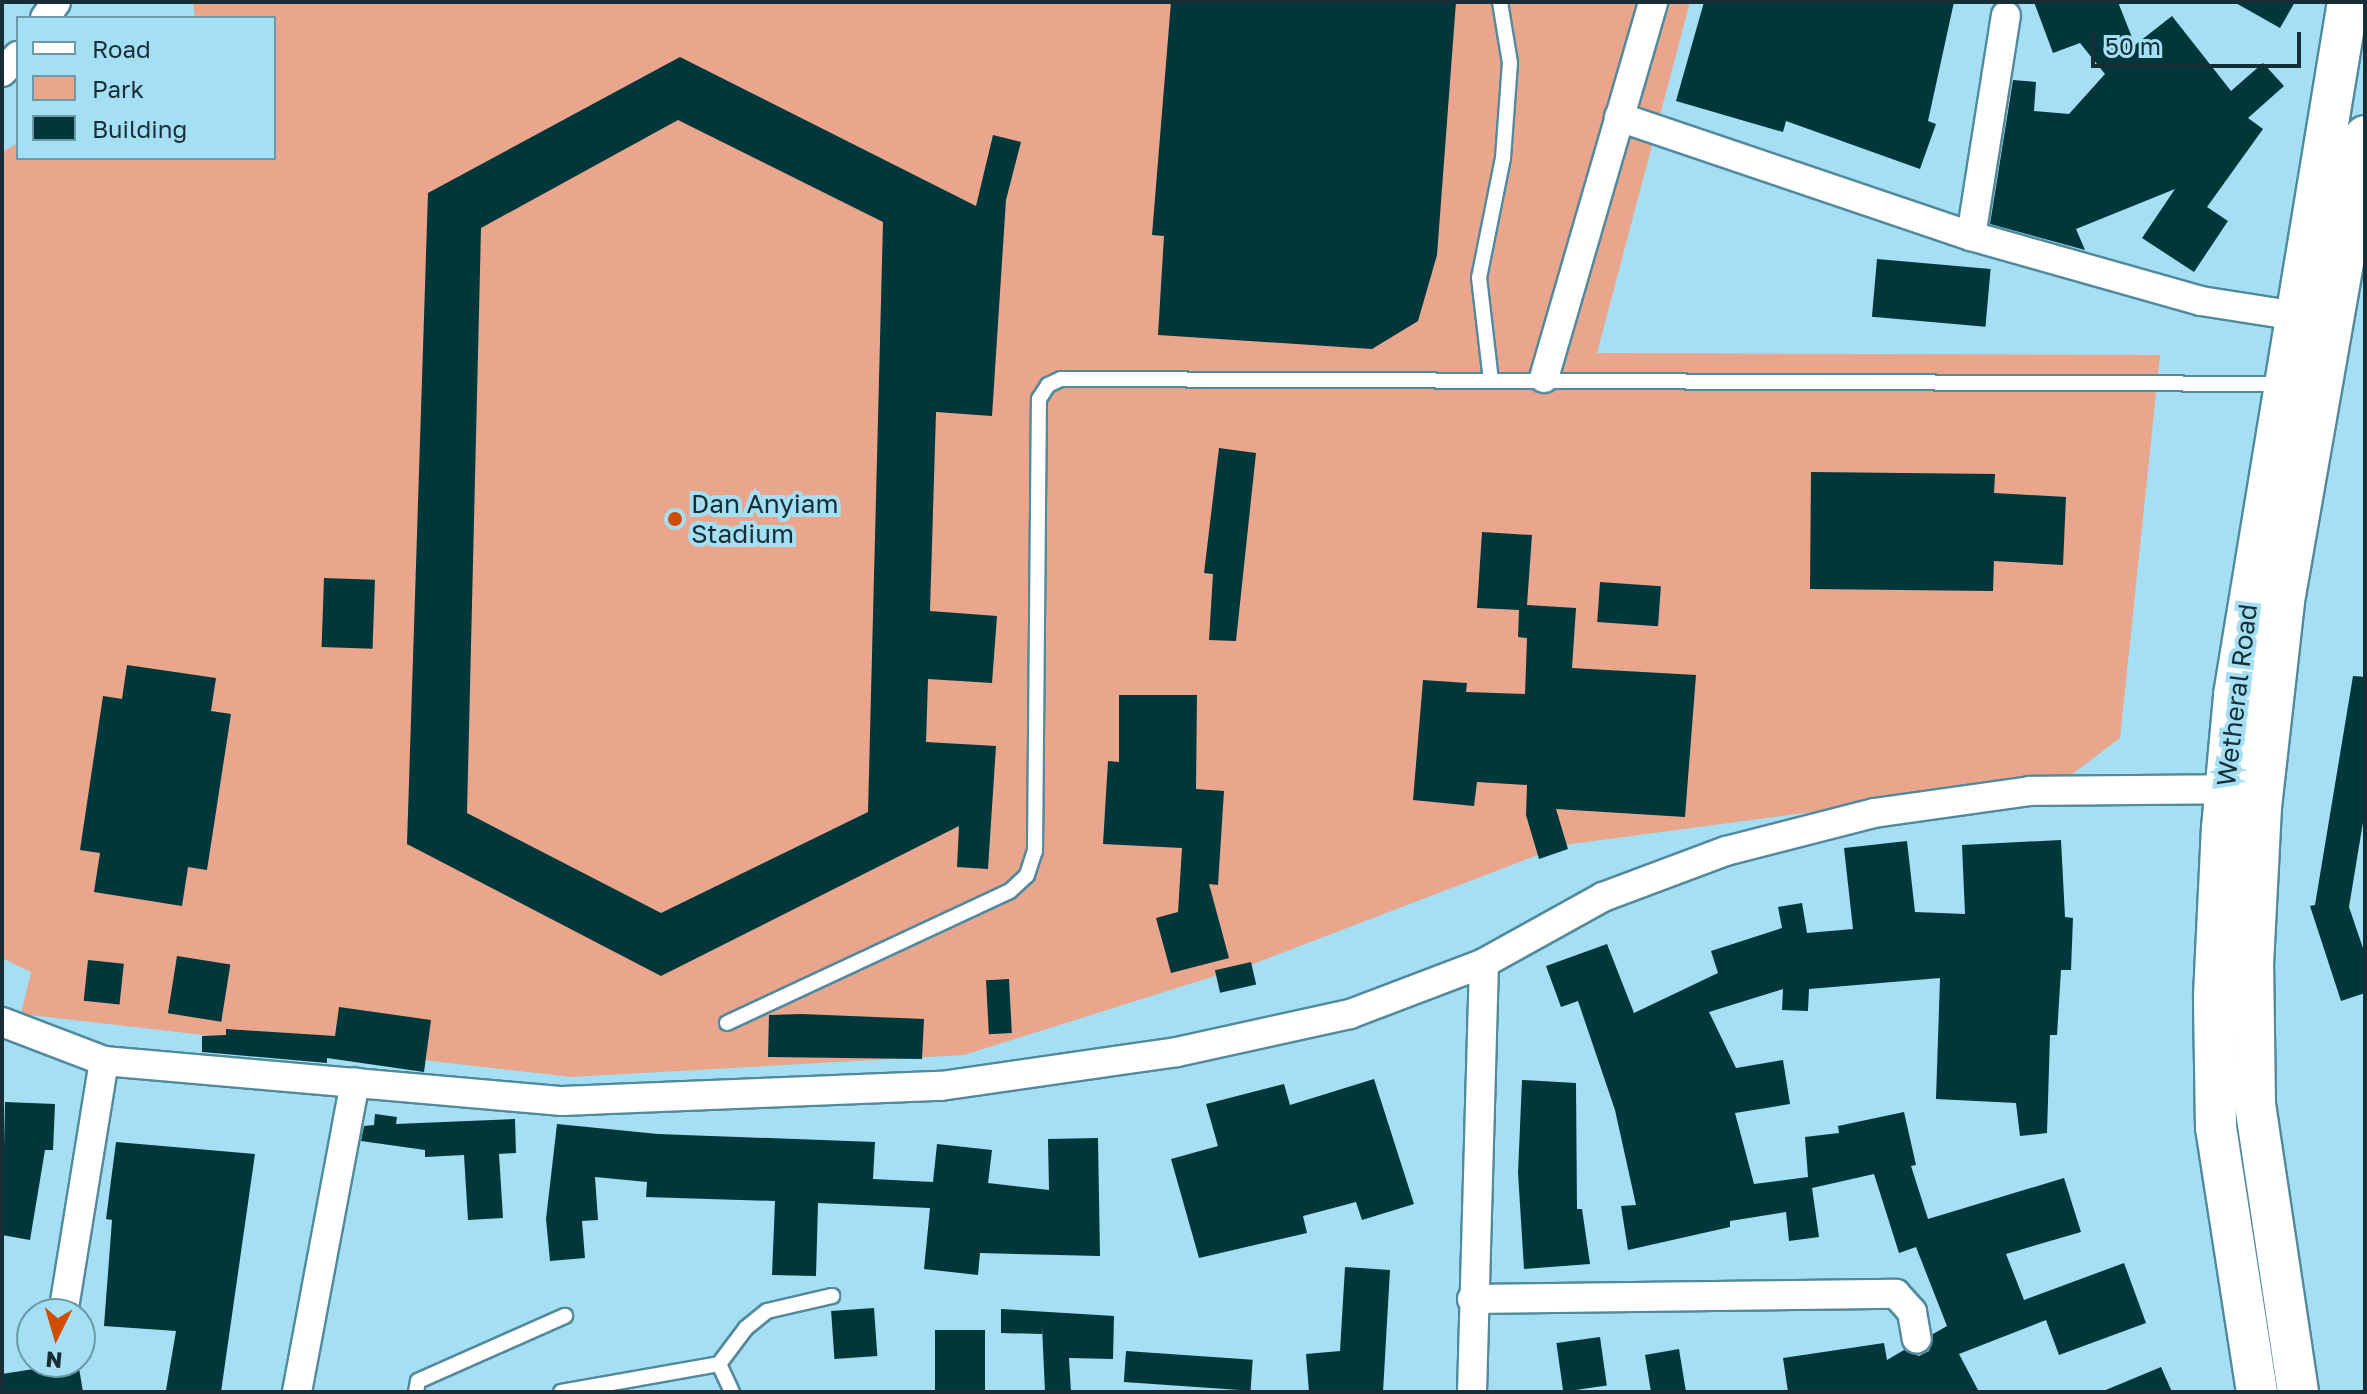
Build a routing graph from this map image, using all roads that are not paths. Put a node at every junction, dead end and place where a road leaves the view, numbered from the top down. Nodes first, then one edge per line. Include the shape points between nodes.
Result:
1 (1500, 2) edge
2 (1653, 2) edge
3 (2348, 2) edge
4 (2006, 16) dead end
5 (1619, 117) junction
6 (2365, 136) edge
7 (1971, 236) junction
8 (2297, 316) junction
9 (1544, 378) junction
10 (1491, 381) junction
11 (2303, 384) junction
12 (2244, 789) junction
13 (1484, 963) junction
14 (2, 1022) edge
15 (727, 1023) dead end
16 (104, 1061) junction
17 (355, 1082) junction
18 (832, 1296) dead end
19 (66, 1298) edge
20 (1472, 1299) junction
21 (565, 1316) dead end
22 (1917, 1339) dead end
23 (719, 1364) junction
24 (297, 1392) edge
25 (416, 1392) edge
26 (561, 1392) edge
27 (732, 1392) edge
28 (1472, 1392) edge
29 (2257, 1392) edge
30 (2298, 1392) edge

1 - 10 lane via 1510,63 1504,142 1479,278
2 - 5 street
3 - 8 main road, Wetheral Road
4 - 7 street
5 - 7 street
5 - 9 street
6 - 11 main road, Wetheral Road
7 - 8 street via 2201,301
8 - 11 main road, Wetheral Road
9 - 10 lane
9 - 11 lane
10 - 15 lane via 1061,379 1048,385 1039,399 1035,851 1027,875 1010,891
11 - 12 main road, Wetheral Road via 2234,695
12 - 13 street via 2030,791 1874,813 1726,851 1603,897
12 - 29 main road, Wetheral Road via 2214,996 2216,1128
12 - 30 main road, Wetheral Road via 2255,1104
13 - 17 street via 1350,1014 1177,1052 941,1086 562,1101
13 - 20 street
14 - 16 street
16 - 17 street
16 - 19 street
17 - 24 street
18 - 23 lane via 767,1311 746,1328
20 - 22 street via 1896,1294 1912,1312
20 - 28 street
21 - 25 lane via 418,1381
23 - 26 lane
23 - 27 lane

